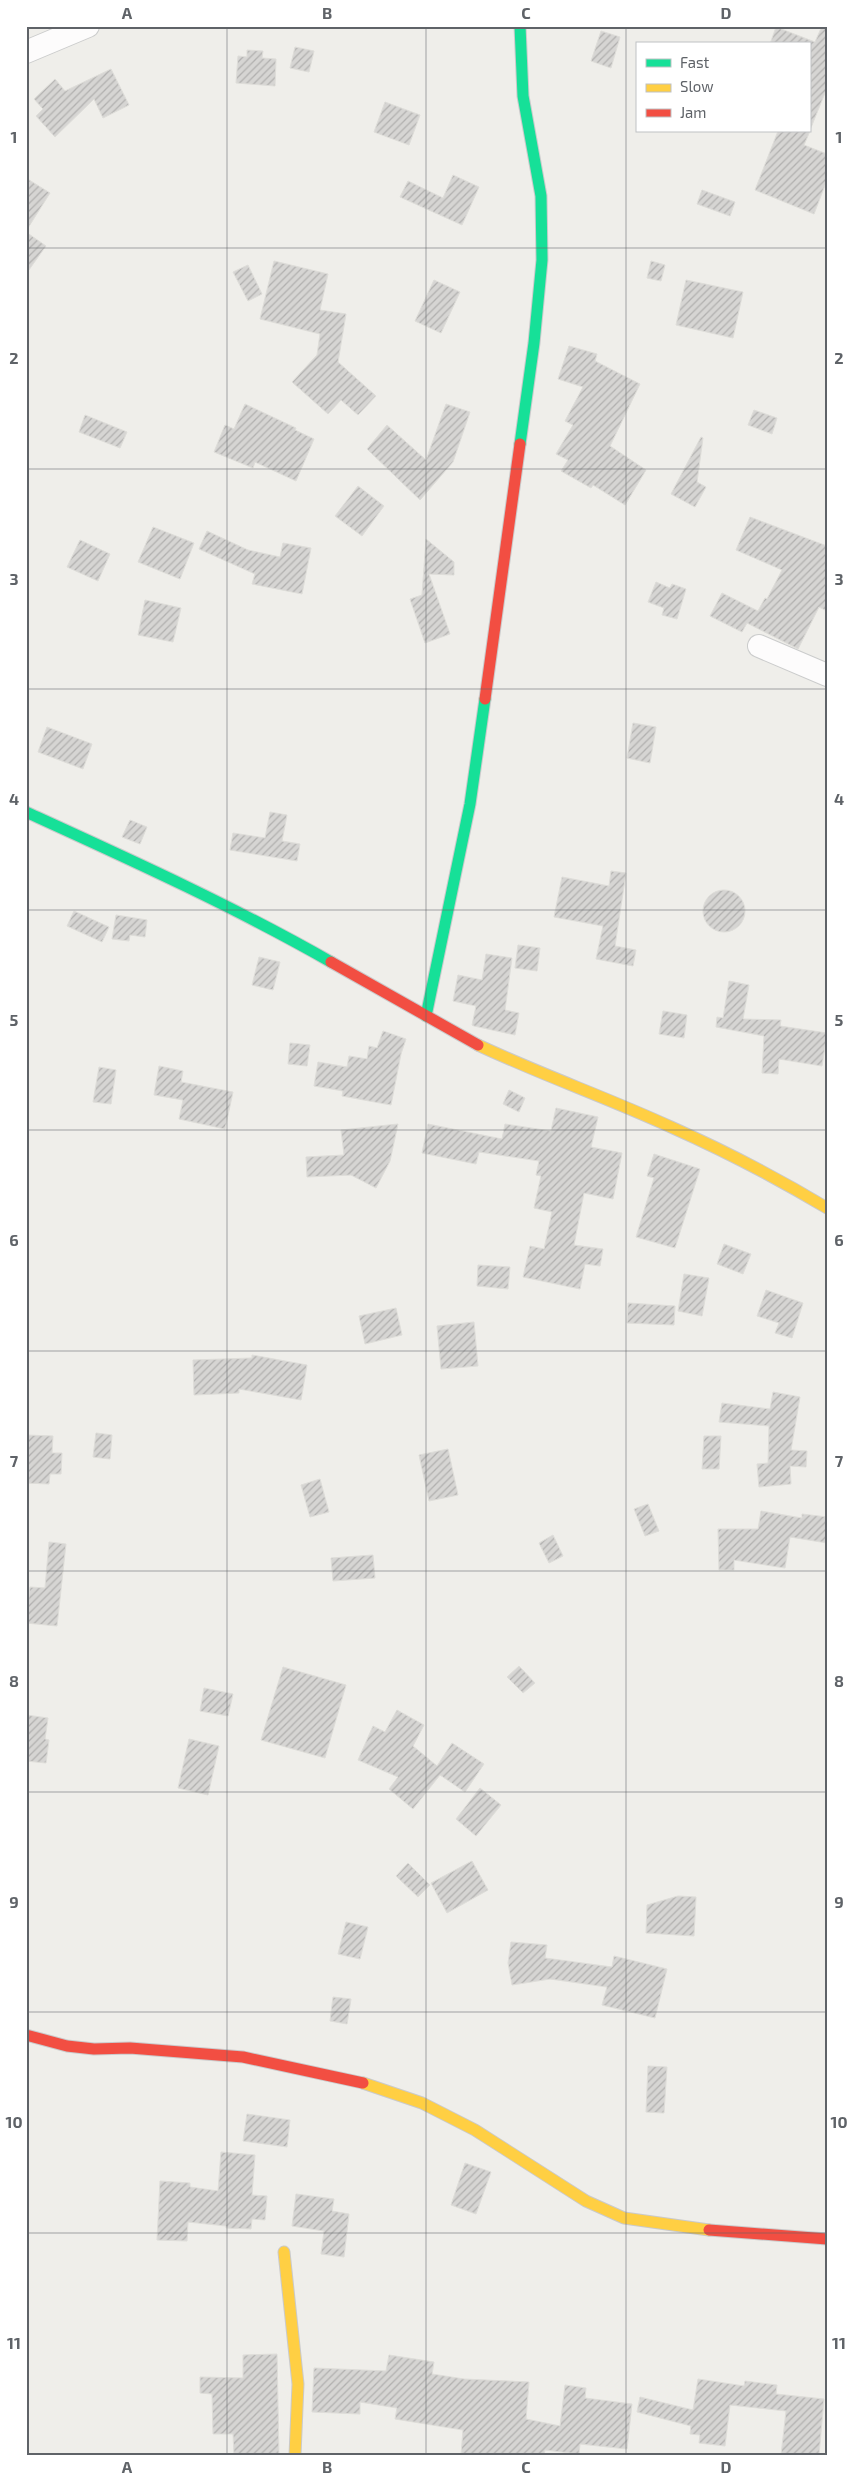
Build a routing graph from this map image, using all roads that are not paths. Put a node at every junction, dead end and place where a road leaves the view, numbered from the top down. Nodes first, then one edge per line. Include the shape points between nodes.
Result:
1 (88, 26) edge
2 (520, 26) edge
3 (26, 52) edge
4 (759, 646) dead end
5 (827, 675) edge
6 (26, 812) edge
7 (426, 1016) junction
8 (827, 1208) edge
9 (26, 2035) edge
10 (827, 2239) edge
11 (284, 2252) dead end
12 (295, 2455) edge

1 - 3 street
2 - 7 street via 523,96 541,196 542,260 535,333 470,804
4 - 5 street
6 - 7 street via 294,941
7 - 8 street via 467,1040 545,1076 671,1127 781,1181
9 - 10 street via 67,2046 94,2049 243,2057 366,2084 422,2103 466,2126 586,2201 624,2218 683,2228
11 - 12 street via 298,2384

